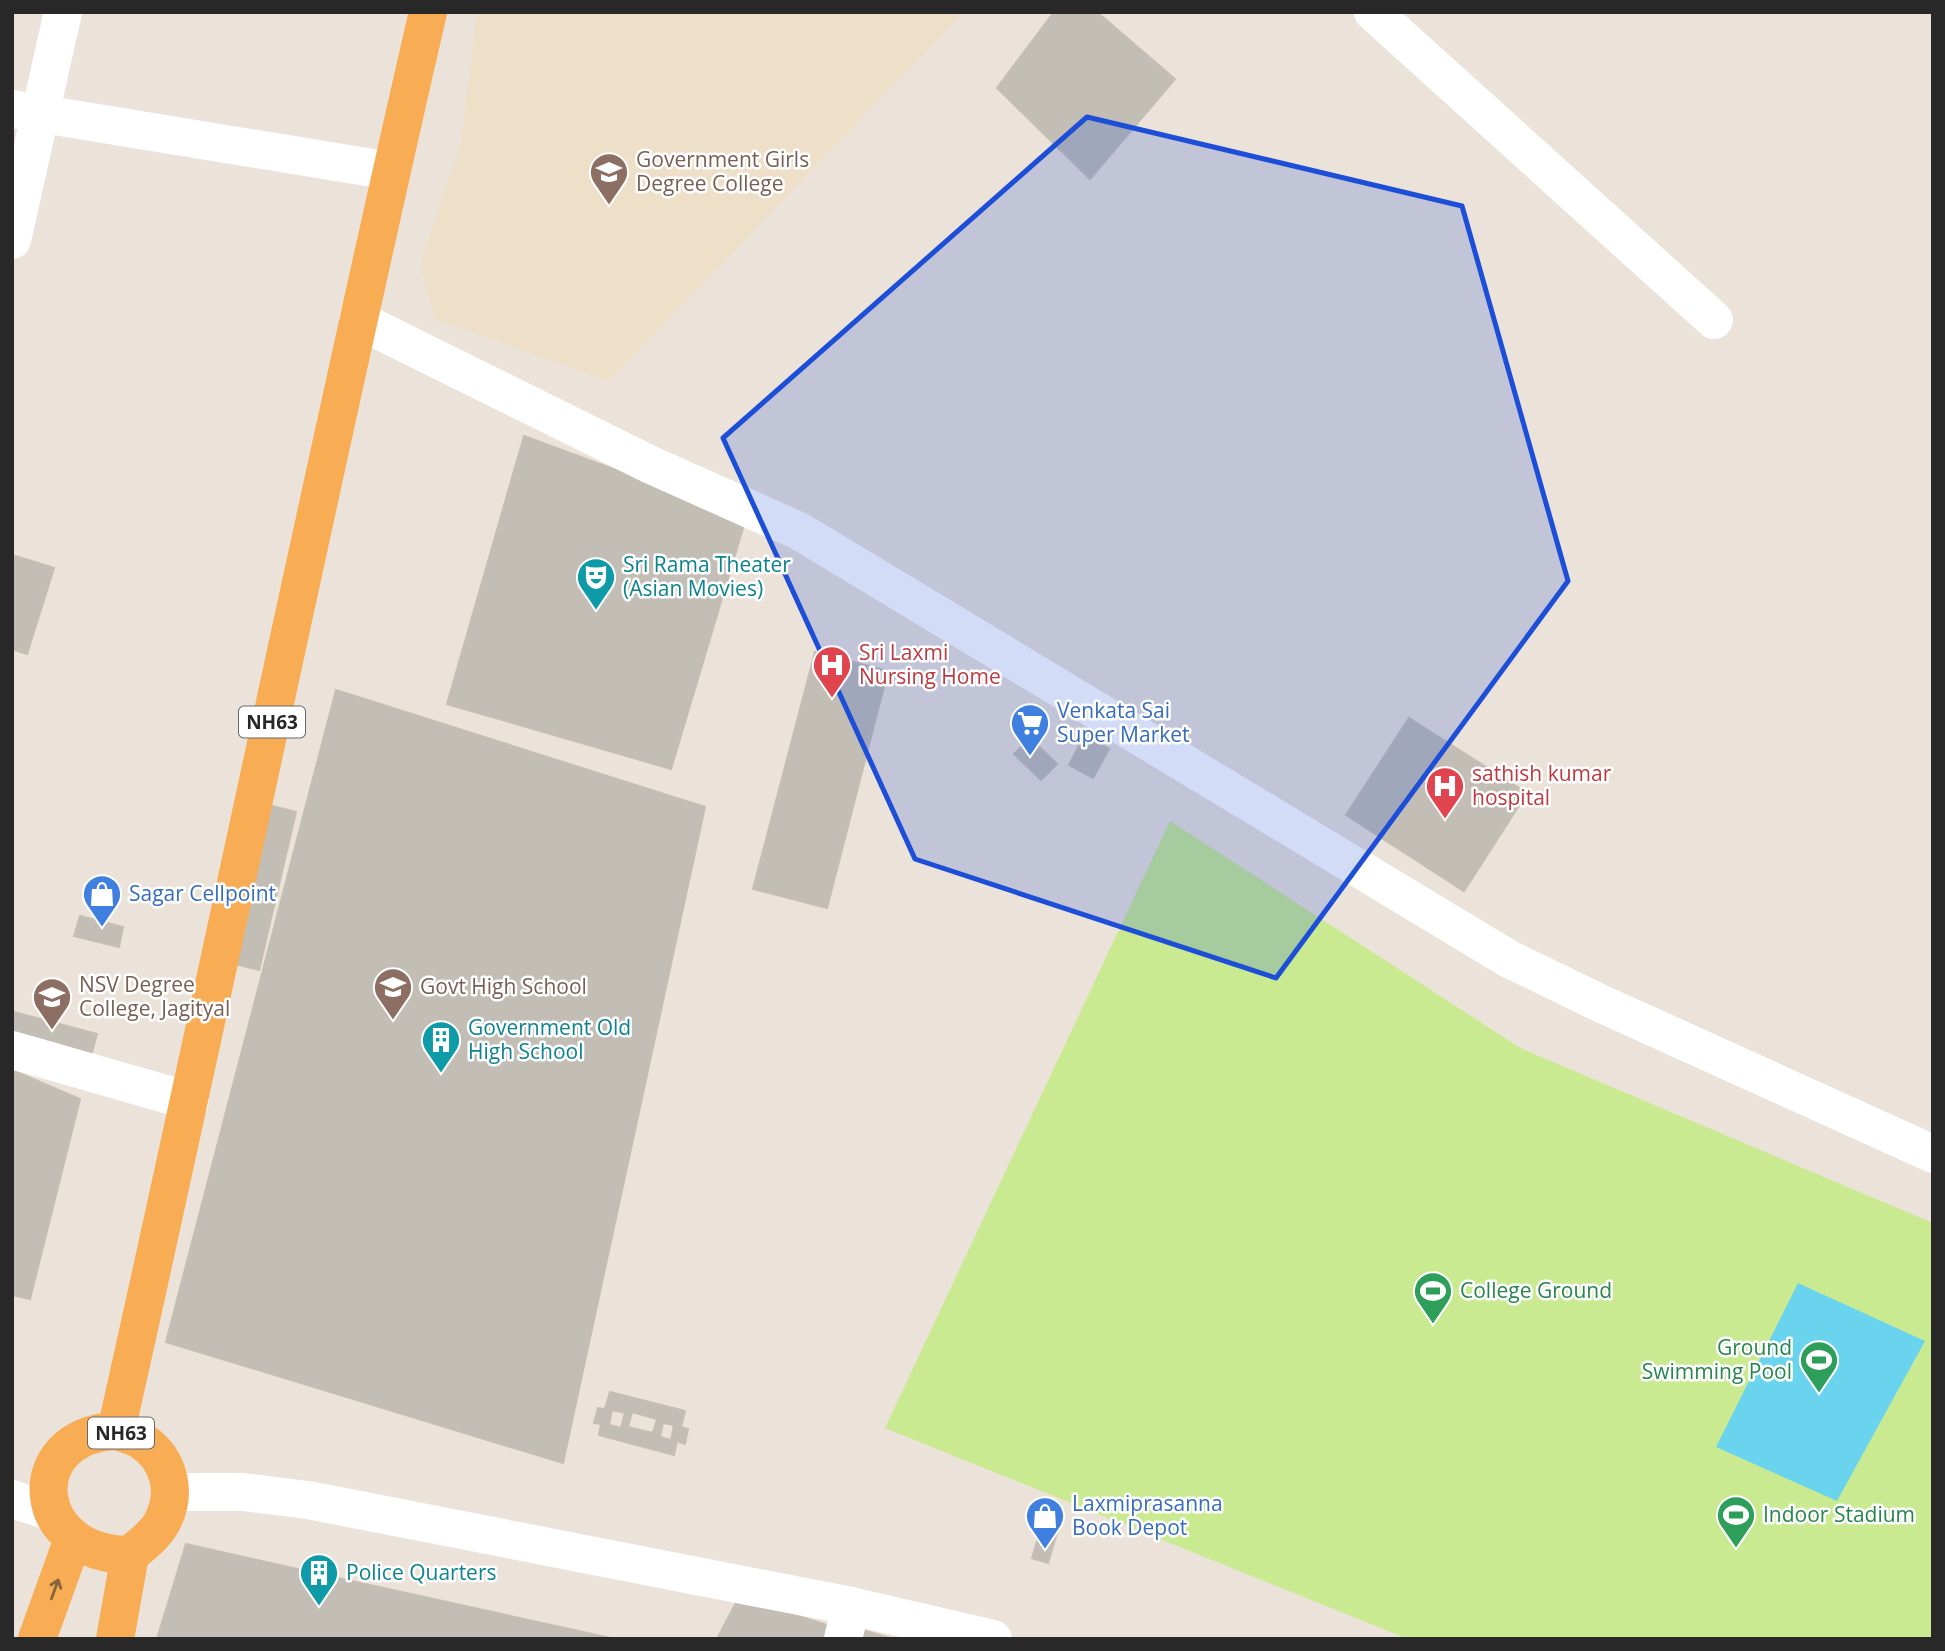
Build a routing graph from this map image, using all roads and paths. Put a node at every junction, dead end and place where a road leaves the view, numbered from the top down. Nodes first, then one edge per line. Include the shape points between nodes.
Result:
1 (63, 12) edge
2 (428, 12) edge
3 (1373, 12) edge
4 (27, 112) edge
5 (391, 171) junction
6 (12, 240) edge
7 (358, 320) junction
8 (1714, 320) dead end
9 (12, 1051) edge
10 (190, 1101) junction
11 (1933, 1154) edge
12 (116, 1431) junction
13 (172, 1492) junction
14 (12, 1499) edge
15 (62, 1526) junction
16 (130, 1555) junction
17 (847, 1623) edge
18 (37, 1639) edge
19 (116, 1639) edge
20 (993, 1639) edge

1 - 4 street
2 - 5 highway, NH63
3 - 8 street
4 - 5 street
4 - 6 street
5 - 7 highway, NH63
7 - 10 highway, NH63
7 - 11 street via 651,465 799,531 1509,959
9 - 10 street
10 - 12 highway, NH63
12 - 13 highway, NH63 via 140,1439 156,1452
12 - 15 highway, NH63 via 80,1439 63,1452 52,1470 48,1491
13 - 16 highway via 160,1526
13 - 17 street via 242,1492 308,1500
14 - 15 street
15 - 16 highway via 94,1550
18 -> 15 highway, NH63
16 - 19 highway
17 - 20 street

